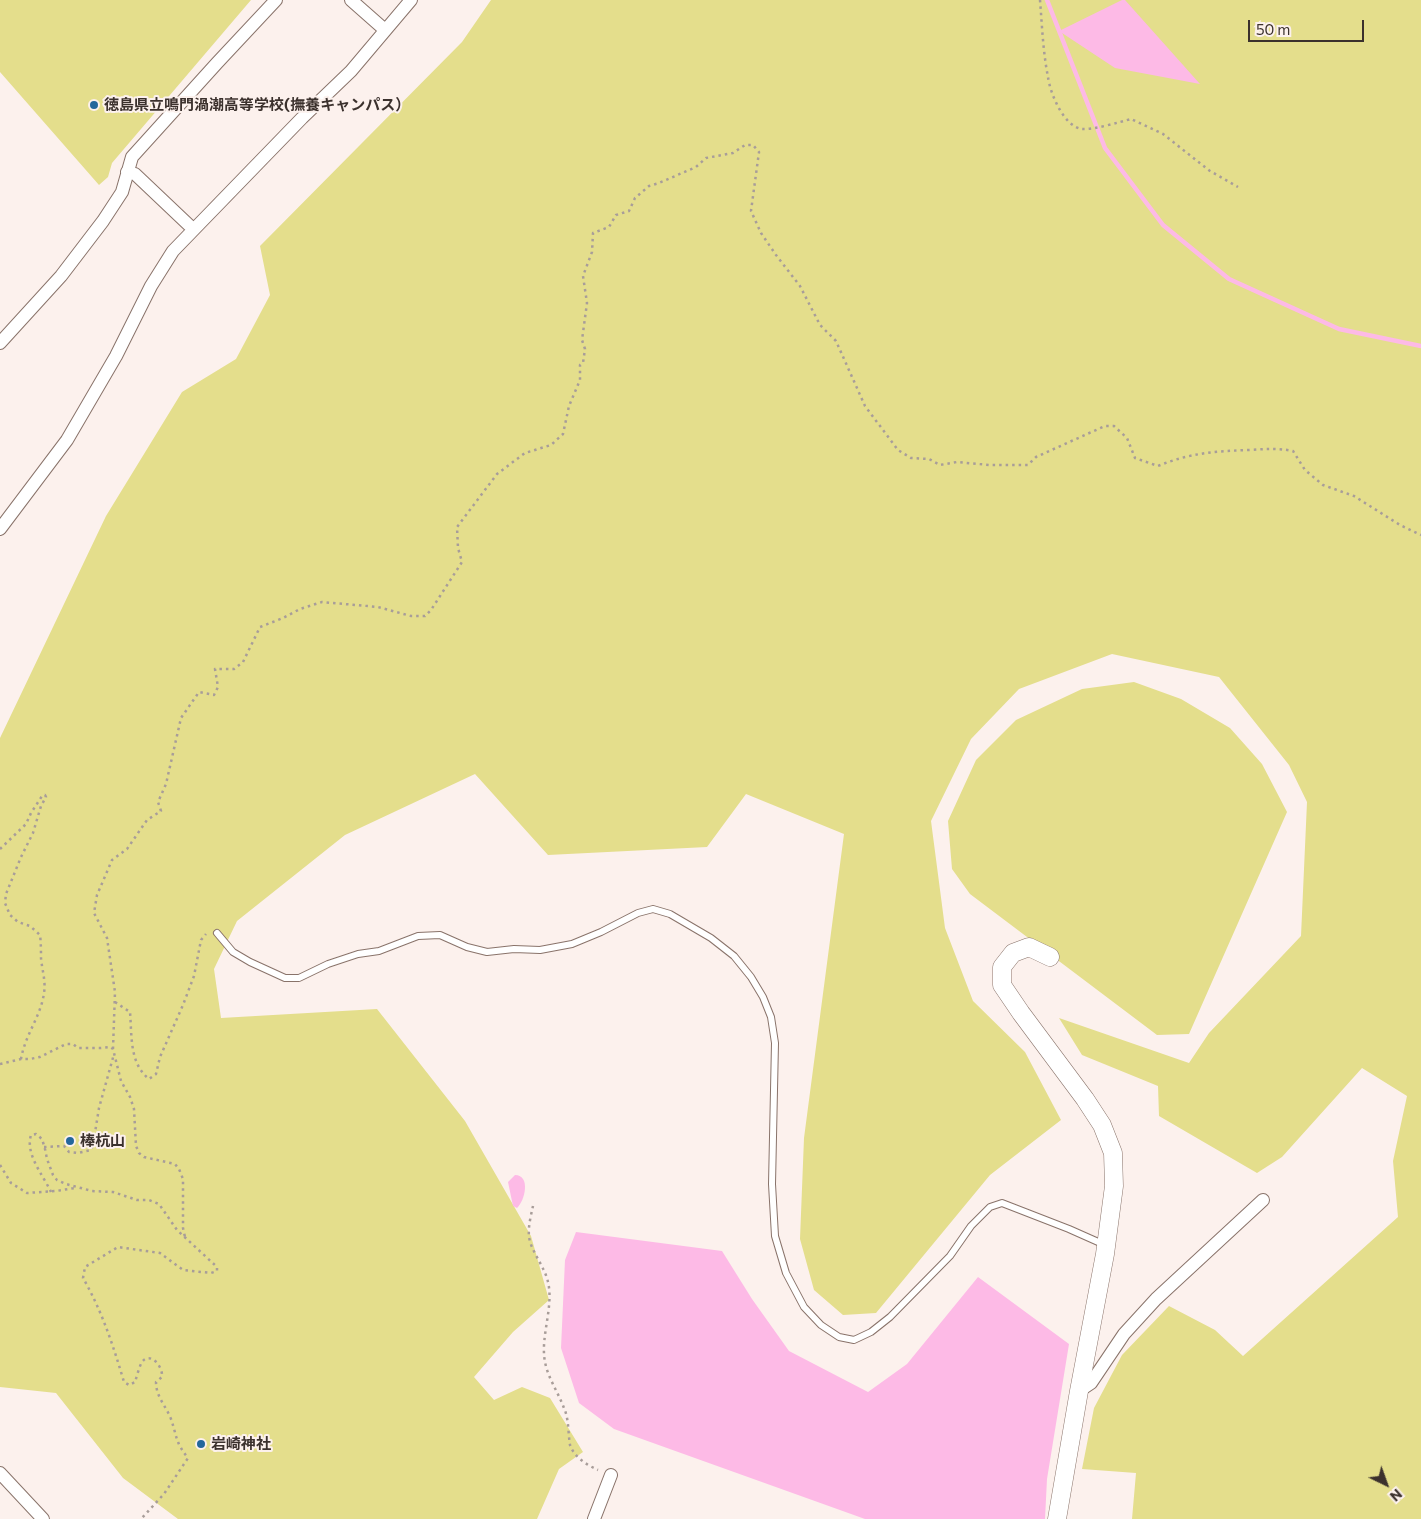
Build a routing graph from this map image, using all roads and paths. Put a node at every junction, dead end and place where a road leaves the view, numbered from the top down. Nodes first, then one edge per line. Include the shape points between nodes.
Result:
1 (276, 0) edge
2 (352, 0) edge
3 (410, 0) edge
4 (1040, 0) edge
5 (385, 30) junction
6 (127, 172) junction
7 (1238, 187) dead end
8 (193, 229) junction
9 (0, 343) edge
10 (0, 529) edge
11 (1421, 536) edge
12 (0, 849) edge
13 (217, 933) joint
14 (1050, 957) dead end
15 (114, 1002) junction
16 (113, 1048) junction
17 (114, 1053) junction
18 (21, 1058) junction
19 (0, 1064) edge
20 (44, 1147) junction
21 (0, 1165) edge
22 (78, 1188) junction
23 (51, 1192) junction
24 (1263, 1200) dead end
25 (533, 1206) dead end
26 (186, 1238) junction
27 (1106, 1245) junction
28 (1079, 1391) junction
29 (0, 1473) edge
30 (611, 1475) joint
31 (43, 1519) edge
32 (141, 1519) edge
33 (594, 1519) edge
34 (1057, 1519) edge

1 - 6 street via 132,158
2 - 5 street
3 - 5 street
4 - 7 path via 1048,79 1060,111 1070,124 1082,129 1131,119 1163,134 1210,171
5 - 8 street via 351,71
6 - 8 street via 136,174
6 - 9 street via 122,192 103,220 61,276
8 - 10 street via 173,251 151,286 116,356 67,440
11 - 15 path via 1354,496 1323,485 1305,470 1293,451 1280,448 1213,451 1158,466 1135,458 1127,438 1114,426 1105,426 1036,457 1028,465 957,462 940,465 929,459 911,458 898,450 865,406 836,341 820,325 800,286 761,233 751,211 759,152 753,145 745,145 733,153 706,158 696,168 649,186 635,198 629,211 616,215 609,227 593,233 592,252 583,276 587,303 582,340 583,363 580,365 580,380 568,406 563,434 551,445 526,453 497,474 457,527 462,562 431,610 425,616 411,616 378,608 322,602 260,627 244,662 234,669 215,669 218,687 214,695 199,692 181,718 166,784 158,802 161,811 147,820 127,849 112,860 97,894 94,913 107,938
12 - 18 path via 26,824 45,795 5,903 10,915 40,935 42,946 44,994
13 - 15 path via 205,934 200,940 194,976 186,998 160,1057 156,1074 149,1079 141,1073 134,1057 130,1012
13 - 27 lane via 233,952 285,978 299,978 328,964 379,951 418,936 440,935 487,952 540,950 572,944 653,909 670,914 711,938 734,956 750,976 771,1017 774,1044 772,1184 775,1236 786,1273 804,1307 821,1325 839,1337 854,1340 890,1317 950,1256 971,1226 990,1207 1002,1204
14 - 27 street via 1029,947 1013,953 1002,967 1002,985 1102,1125 1113,1153 1114,1178
15 - 16 path
16 - 17 path
16 - 18 path via 78,1048 66,1044 40,1057
17 - 20 path via 91,1150 78,1153 69,1152 64,1146
17 - 26 path via 121,1081 134,1109 139,1153 174,1164 183,1179
18 - 19 path
20 - 22 path via 57,1180
20 - 23 path via 42,1139 36,1134 31,1135 29,1141 34,1160
21 - 23 path via 11,1184 27,1193
22 - 23 path
22 - 26 path via 113,1192 159,1204
24 - 28 street via 1156,1299 1124,1334 1091,1383
25 - 30 path via 529,1236 549,1284 544,1361 565,1409 572,1451 590,1466
26 - 32 path via 217,1267 217,1271 182,1270 160,1253 118,1247 85,1267 82,1278 108,1329 124,1382 135,1382 146,1359 161,1366 162,1377 156,1382 156,1390 171,1419 179,1447 188,1458 164,1494
27 - 28 street
28 - 34 street
29 - 31 street
30 - 33 street

